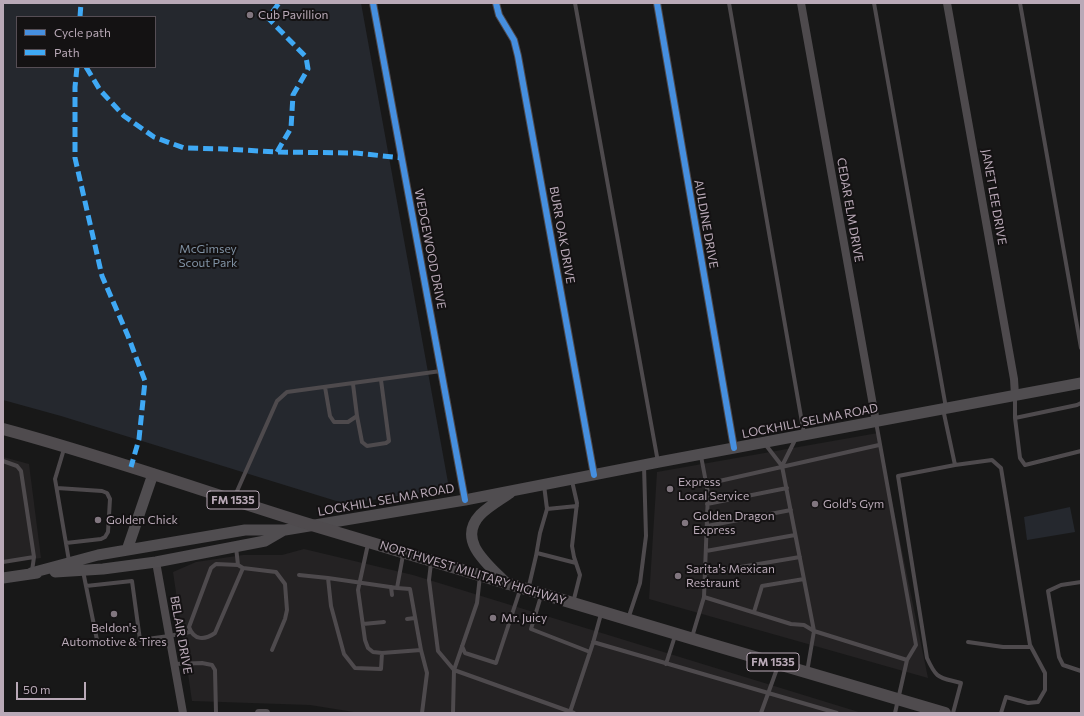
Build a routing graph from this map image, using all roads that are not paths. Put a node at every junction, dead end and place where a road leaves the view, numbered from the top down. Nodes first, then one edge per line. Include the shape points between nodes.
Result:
1 (373, 3) edge
2 (496, 3) edge
3 (575, 3) edge
4 (657, 3) edge
5 (729, 3) edge
6 (801, 3) edge
7 (874, 3) edge
8 (947, 3) edge
9 (1020, 3) edge
10 (1081, 348) edge
11 (442, 371) junction
12 (381, 380) junction
13 (1081, 383) edge
14 (353, 384) junction
15 (325, 387) junction
16 (1015, 395) junction
17 (1081, 403) edge
18 (945, 409) junction
19 (357, 416) junction
20 (1015, 418) junction
21 (876, 422) junction
22 (3, 429) edge
23 (801, 436) junction
24 (763, 443) junction
25 (879, 445) junction
26 (64, 446) junction
27 (734, 448) junction
28 (1081, 451) edge
29 (701, 454) junction
30 (3, 461) edge
31 (658, 462) junction
32 (644, 465) junction
33 (955, 465) junction
34 (782, 466) junction
35 (153, 474) junction
36 (594, 475) junction
37 (572, 479) junction
38 (544, 484) junction
39 (706, 484) junction
40 (57, 488) junction
41 (787, 488) junction
42 (514, 490) junction
43 (234, 500) junction
44 (465, 500) junction
45 (707, 504) junction
46 (577, 506) junction
47 (547, 509) junction
48 (791, 510) junction
49 (314, 525) junction
50 (707, 526) junction
51 (284, 530) junction
52 (796, 535) junction
53 (196, 538) junction
54 (369, 542) junction
55 (66, 543) junction
56 (236, 547) junction
57 (127, 550) junction
58 (706, 551) junction
59 (404, 552) junction
60 (537, 553) junction
61 (34, 557) junction
62 (800, 557) junction
63 (431, 561) junction
64 (3, 562) edge
65 (156, 562) junction
66 (70, 563) junction
67 (576, 563) junction
68 (238, 565) junction
69 (243, 568) junction
70 (83, 570) junction
71 (31, 573) junction
72 (705, 573) junction
73 (299, 575) dead end
74 (480, 576) junction
75 (3, 578) edge
76 (328, 578) junction
77 (804, 579) junction
78 (359, 582) junction
79 (1081, 582) edge
80 (506, 584) junction
81 (86, 586) junction
82 (391, 587) junction
83 (397, 588) junction
84 (524, 589) junction
85 (541, 594) junction
86 (392, 595) dead end
87 (704, 597) junction
88 (573, 603) junction
89 (601, 612) junction
90 (754, 612) junction
91 (415, 618) junction
92 (407, 619) dead end
93 (628, 620) junction
94 (384, 622) dead end
95 (363, 624) junction
96 (814, 630) junction
97 (190, 632) junction
98 (676, 634) junction
99 (169, 636) junction
100 (692, 638) junction
101 (97, 640) dead end
102 (593, 642) junction
103 (968, 642) dead end
104 (462, 646) junction
105 (1031, 647) junction
106 (272, 650) dead end
107 (421, 650) junction
108 (590, 652) junction
109 (382, 653) junction
110 (907, 660) junction
111 (174, 664) junction
112 (666, 664) junction
113 (779, 664) junction
114 (454, 670) junction
115 (1081, 671) edge
116 (807, 672) junction
117 (768, 692) junction
118 (899, 699) junction
119 (572, 712) edge
120 (183, 713) edge
121 (216, 713) edge
122 (259, 713) edge
123 (266, 713) edge
124 (422, 713) edge
125 (453, 713) edge
126 (761, 713) edge
127 (837, 713) edge
128 (895, 713) edge
129 (945, 713) edge
130 (953, 713) edge
131 (1001, 713) edge

1 - 11 street, WEDGEWOOD DRIVE
2 - 36 street, BURR OAK DRIVE via 499,15 514,40 518,56
3 - 31 lane
4 - 27 street, AULDINE DRIVE
5 - 23 lane via 776,267
6 - 21 street, CEDAR ELM DRIVE
7 - 18 lane
8 - 16 street, JANET LEE DRIVE
9 - 10 lane
11 - 12 lane
11 - 44 street, WEDGEWOOD DRIVE
12 - 14 lane
12 - 19 lane via 389,441 367,446 362,442
13 - 16 main road, LOCKHILL SELMA ROAD
14 - 15 lane
14 - 19 lane
15 - 19 lane via 330,416 334,422 348,422
15 - 43 lane via 287,392 277,401
16 - 18 main road, LOCKHILL SELMA ROAD
16 - 20 lane
17 - 20 lane
18 - 21 main road, LOCKHILL SELMA ROAD
18 - 33 lane
20 - 28 lane via 1020,458 1025,465
21 - 23 main road, LOCKHILL SELMA ROAD
21 - 25 lane
22 - 26 main road, NORTHWEST MILITARY HIGHWAY
23 - 24 main road, LOCKHILL SELMA ROAD
23 - 34 lane
24 - 27 main road, LOCKHILL SELMA ROAD
24 - 34 lane
25 - 34 lane
25 - 110 lane via 916,645
26 - 35 main road, NORTHWEST MILITARY HIGHWAY
26 - 40 lane via 55,479
27 - 29 main road, LOCKHILL SELMA ROAD
29 - 31 main road, LOCKHILL SELMA ROAD
29 - 39 lane
30 - 61 lane via 17,466 21,471
31 - 32 main road, LOCKHILL SELMA ROAD
32 - 36 main road, LOCKHILL SELMA ROAD
32 - 93 lane via 646,536 640,583
33 - 105 lane via 992,460 1001,468
33 - 130 lane via 898,476 927,658 934,673 961,683
34 - 39 lane
34 - 41 lane
35 - 43 main road, NORTHWEST MILITARY HIGHWAY / FM 1535
35 - 57 main road
36 - 37 main road, LOCKHILL SELMA ROAD
37 - 38 main road, LOCKHILL SELMA ROAD
37 - 46 lane
38 - 42 main road, LOCKHILL SELMA ROAD
38 - 47 lane
39 - 45 lane
40 - 55 lane
40 - 55 lane via 102,490 110,499 108,532 105,537 101,540
41 - 45 lane
41 - 48 lane
42 - 44 main road, LOCKHILL SELMA ROAD
42 - 80 main road via 480,515 472,528 473,545
43 - 49 main road, NORTHWEST MILITARY HIGHWAY / FM 1535
44 - 49 main road, LOCKHILL SELMA ROAD
45 - 50 lane
46 - 47 lane
46 - 67 lane via 572,546
47 - 60 lane
48 - 50 lane
48 - 52 lane
49 - 51 main road, LOCKHILL SELMA ROAD
49 - 54 main road, NORTHWEST MILITARY HIGHWAY / FM 1535
50 - 58 lane
51 - 53 main road, LOCKHILL SELMA ROAD via 245,530
51 - 56 main road, LOCKHILL SELMA ROAD via 265,541
52 - 58 lane
52 - 62 lane
53 - 57 main road, LOCKHILL SELMA ROAD
53 - 65 main road via 187,545 162,552
54 - 59 main road, NORTHWEST MILITARY HIGHWAY / FM 1535
54 - 78 lane
55 - 66 lane
56 - 65 main road, LOCKHILL SELMA ROAD
56 - 68 lane
57 - 66 main road, LOCKHILL SELMA ROAD
58 - 72 lane
59 - 63 main road, NORTHWEST MILITARY HIGHWAY / FM 1535
59 - 83 lane
60 - 67 lane
60 - 84 lane
61 - 64 lane
61 - 71 lane
62 - 72 lane
62 - 77 lane
63 - 74 main road, NORTHWEST MILITARY HIGHWAY / FM 1535
63 - 114 lane via 429,580 438,651
65 - 70 main road, LOCKHILL SELMA ROAD
65 - 99 street, BELAIR DRIVE
66 - 71 main road, LOCKHILL SELMA ROAD
67 - 88 lane via 580,575
68 - 69 lane
68 - 97 lane via 216,564 211,568 189,627
69 - 97 lane via 215,633 208,638 199,638
69 - 106 lane via 276,572 286,584 287,610
70 - 71 main road, LOCKHILL SELMA ROAD
70 - 81 lane
71 - 75 main road, LOCKHILL SELMA ROAD
72 - 87 lane
73 - 76 lane
74 - 80 main road, NORTHWEST MILITARY HIGHWAY / FM 1535
74 - 104 lane via 476,603
76 - 78 lane
76 - 109 lane via 331,606 344,654 355,668 381,669
77 - 90 lane via 762,586
77 - 96 lane
78 - 82 lane
78 - 95 lane
79 - 115 lane via 1061,585 1048,591 1059,657 1063,665
80 - 84 main road, NORTHWEST MILITARY HIGHWAY / FM 1535
81 - 99 lane via 132,581 140,640
81 - 101 lane
82 - 83 lane
82 - 86 lane
83 - 91 lane via 410,589
84 - 85 main road, NORTHWEST MILITARY HIGHWAY / FM 1535
84 - 104 lane via 496,663 465,653
85 - 88 main road, NORTHWEST MILITARY HIGHWAY / FM 1535
85 - 108 lane via 531,629
87 - 90 lane
87 - 100 lane
88 - 89 main road, NORTHWEST MILITARY HIGHWAY / FM 1535
89 - 93 main road, NORTHWEST MILITARY HIGHWAY / FM 1535
89 - 102 lane
90 - 96 lane
91 - 92 lane
91 - 107 lane
93 - 98 main road, NORTHWEST MILITARY HIGHWAY / FM 1535
94 - 95 lane
95 - 109 lane via 368,648 373,652
96 - 110 lane
96 - 116 lane
97 - 99 lane
98 - 100 main road, NORTHWEST MILITARY HIGHWAY / FM 1535
98 - 112 lane
99 - 111 street, BELAIR DRIVE
100 - 113 main road, NORTHWEST MILITARY HIGHWAY / FM 1535
102 - 108 lane
102 - 112 lane
103 - 105 lane via 1003,647
104 - 114 lane
105 - 131 lane via 1045,673 1045,690 1038,702 1028,703 1006,697
107 - 109 lane
107 - 124 lane via 427,673
108 - 119 lane
110 - 118 lane
111 - 120 street, BELAIR DRIVE
111 - 121 lane via 212,665 215,670
112 - 117 lane
113 - 116 main road, NORTHWEST MILITARY HIGHWAY / FM 1535
113 - 117 lane
114 - 119 lane
114 - 125 lane
116 - 118 main road, NORTHWEST MILITARY HIGHWAY / FM 1535
117 - 126 lane
117 - 127 lane
118 - 128 lane
118 - 129 main road, NORTHWEST MILITARY HIGHWAY / FM 1535
122 - 123 street

